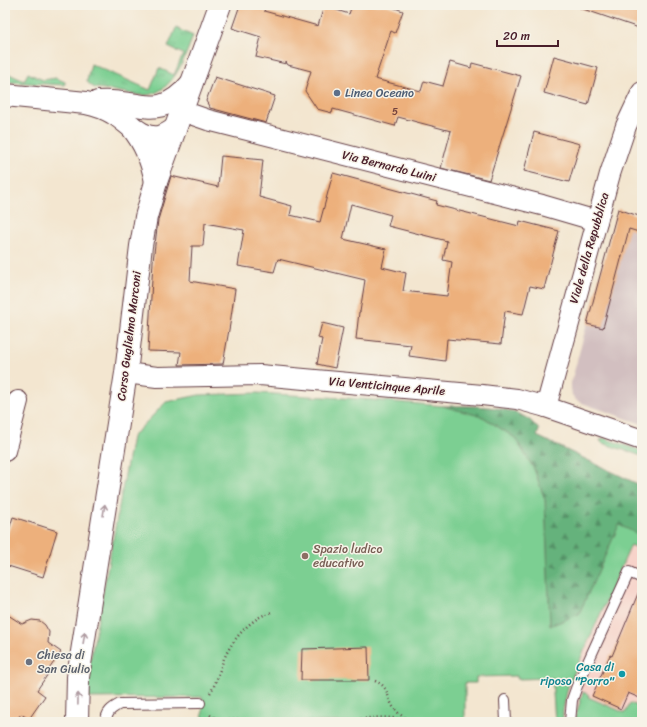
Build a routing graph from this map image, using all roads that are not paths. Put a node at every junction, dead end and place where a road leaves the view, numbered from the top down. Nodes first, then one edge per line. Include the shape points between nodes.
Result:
1 (220, 5) edge
2 (192, 82) junction
3 (642, 92) edge
4 (5, 96) edge
5 (86, 103) junction
6 (141, 106) junction
7 (131, 126) junction
8 (175, 128) junction
9 (156, 182) junction
10 (597, 221) junction
11 (126, 374) junction
12 (18, 400) dead end
13 (546, 407) junction
14 (642, 440) edge
15 (5, 451) edge
16 (642, 578) edge
17 (505, 700) dead end
18 (200, 703) road end
19 (77, 722) edge
20 (106, 722) edge
21 (506, 722) edge
22 (570, 722) edge

1 - 2 street, Corso Guglielmo Marconi
2 - 6 street via 173,101 162,106
2 - 8 street, Corso Guglielmo Marconi
3 - 10 street, Viale della Repubblica via 626,126
4 - 5 street
5 - 6 street via 116,102
5 - 7 street via 112,112
6 - 8 street
7 - 8 street via 151,137 158,137
7 - 9 street via 153,164
8 - 9 street, Corso Guglielmo Marconi
8 - 10 street, Via Bernardo Luini via 208,120
9 - 11 street, Corso Guglielmo Marconi via 141,246
10 - 13 street, Viale della Repubblica
11 - 13 street, Via Venticinque Aprile via 157,377 260,375 482,395 517,399
19 -> 11 street, Corso Guglielmo Marconi via 78,677
12 - 15 street
13 - 14 street, Via Venticinque Aprile
16 - 22 lane via 629,572 577,686 572,700
17 - 21 lane
18 - 20 lane via 120,704 111,708

